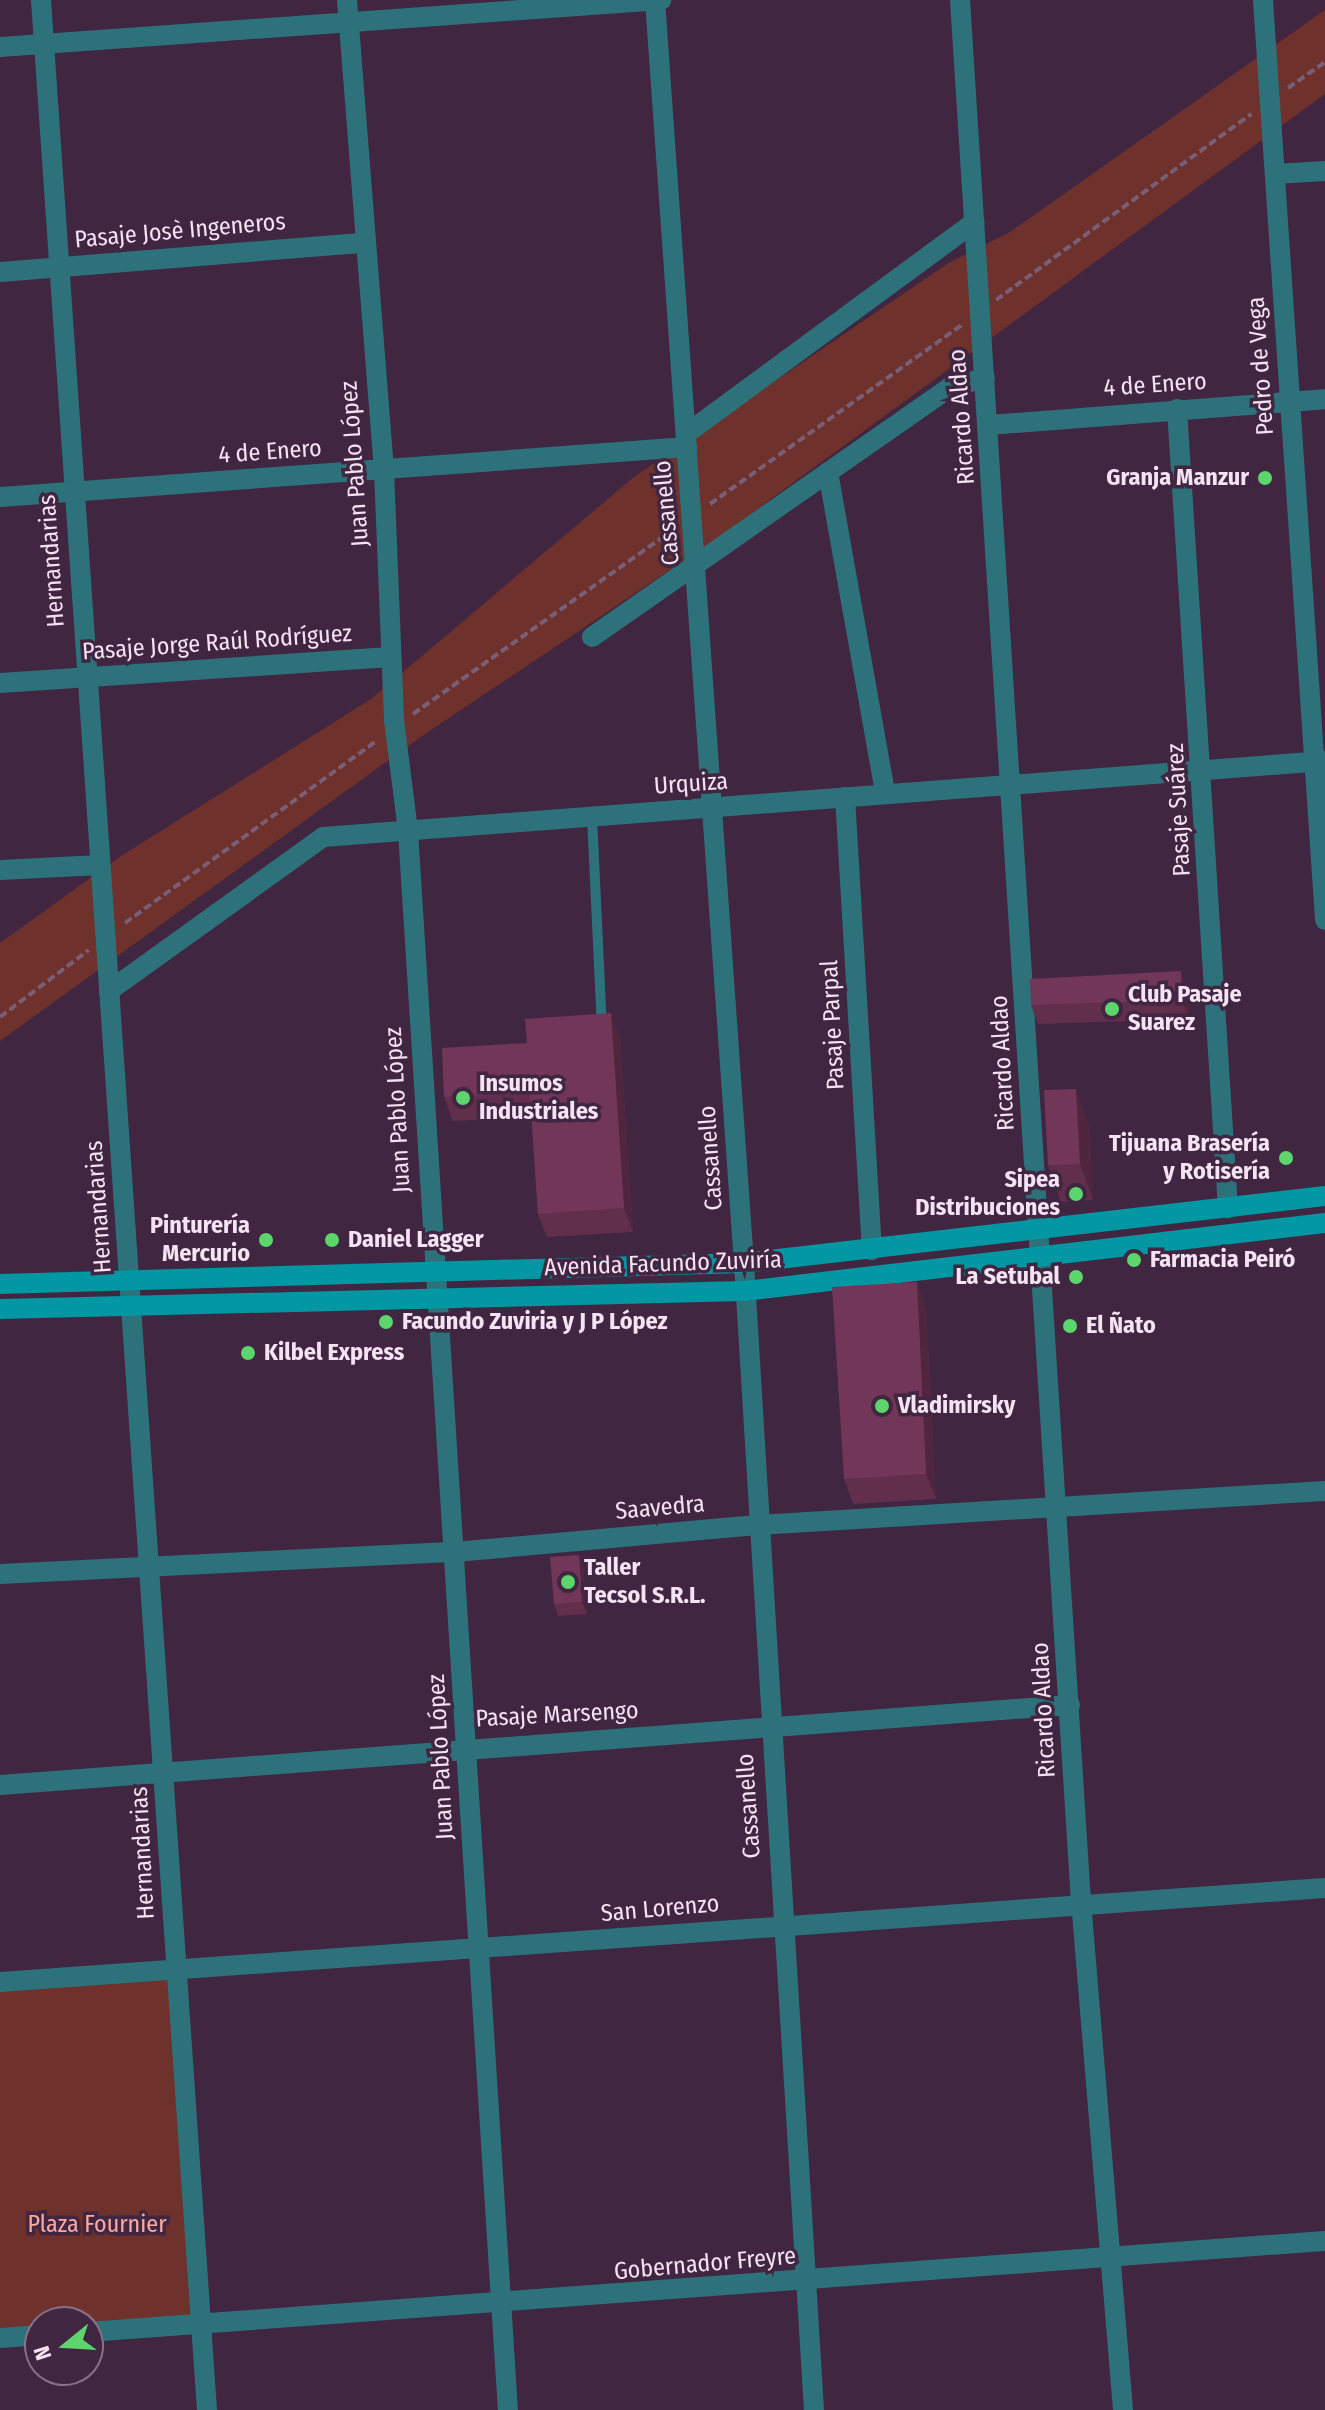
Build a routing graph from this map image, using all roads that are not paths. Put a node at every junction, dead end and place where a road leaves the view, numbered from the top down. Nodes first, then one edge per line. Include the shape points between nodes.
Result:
1 (41, 0) edge
2 (657, 0) edge
3 (960, 0) edge
4 (1263, 0) edge
5 (348, 10) edge
6 (43, 43) junction
7 (0, 47) edge
8 (1325, 171) edge
9 (1275, 174) junction
10 (975, 222) junction
11 (364, 243) junction
12 (59, 267) junction
13 (0, 272) edge
14 (985, 378) junction
15 (1325, 399) edge
16 (1289, 402) junction
17 (1177, 409) junction
18 (989, 425) junction
19 (686, 441) junction
20 (384, 470) junction
21 (828, 472) junction
22 (73, 493) junction
23 (0, 497) edge
24 (698, 563) junction
25 (592, 637) dead end
26 (390, 657) junction
27 (86, 678) junction
28 (0, 683) edge
29 (1320, 762) edge
30 (1203, 768) junction
31 (1015, 782) junction
32 (885, 793) junction
33 (845, 797) junction
34 (714, 808) junction
35 (592, 817) junction
36 (408, 831) junction
37 (100, 865) junction
38 (0, 870) edge
39 (1325, 920) edge
40 (109, 991) junction
41 (602, 1026) edge
42 (1325, 1196) edge
43 (1228, 1208) junction
44 (1325, 1223) edge
45 (1038, 1230) junction
46 (872, 1250) junction
47 (1041, 1258) junction
48 (744, 1263) junction
49 (433, 1271) junction
50 (131, 1281) junction
51 (0, 1284) edge
52 (745, 1291) junction
53 (437, 1296) junction
54 (132, 1305) junction
55 (0, 1309) edge
56 (1325, 1491) edge
57 (1060, 1504) junction
58 (757, 1525) junction
59 (455, 1552) junction
60 (151, 1565) junction
61 (0, 1574) edge
62 (1070, 1705) junction
63 (769, 1728) junction
64 (468, 1746) junction
65 (165, 1769) junction
66 (0, 1785) edge
67 (1325, 1888) edge
68 (1081, 1901) junction
69 (784, 1924) junction
70 (478, 1951) junction
71 (175, 1970) junction
72 (0, 1982) edge
73 (1325, 2241) edge
74 (1113, 2256) junction
75 (809, 2281) junction
76 (502, 2307) junction
77 (201, 2324) junction
78 (104, 2331) edge
79 (24, 2336) edge
80 (0, 2338) edge
81 (207, 2410) edge
82 (508, 2410) edge
83 (814, 2410) edge
84 (1123, 2410) edge

1 - 6 street, Hernandarias
2 - 5 street
2 - 19 street, Cassanello
3 - 10 street, Ricardo Aldao
4 - 9 street, Pedro de Vega
5 - 6 street
5 - 11 street, Juan Pablo López
6 - 7 street
6 - 12 street, Hernandarias
8 - 9 street
9 - 16 street, Pedro de Vega
10 - 14 street, Ricardo Aldao
10 - 19 street
11 - 12 street, Pasaje Josè Ingeneros
11 - 20 street, Juan Pablo López
12 - 13 street, Pasaje Josè Ingeneros
12 - 22 street, Hernandarias
14 - 18 street, Ricardo Aldao
14 - 21 street via 950,387
15 - 16 street, 4 de Enero
16 - 17 street, 4 de Enero
16 - 29 street, Pedro de Vega
17 - 18 street, 4 de Enero
17 - 30 street, Pasaje Suárez
18 - 31 street, Ricardo Aldao
19 - 20 street, 4 de Enero
19 - 24 street, Cassanello
20 - 22 street, 4 de Enero
20 - 26 street, Juan Pablo López
21 - 24 street
21 - 32 street
22 - 23 street, 4 de Enero
22 - 27 street, Hernandarias
24 - 25 street
24 - 34 street, Cassanello
26 - 27 street, Pasaje Jorge Raúl Rodríguez
26 - 36 street, Juan Pablo López
27 - 28 street, Pasaje Jorge Raúl Rodríguez
27 - 37 street, Hernandarias
29 - 30 street, Urquiza
29 - 39 street, Pedro de Vega
30 - 31 street, Urquiza
30 - 43 street, Pasaje Suárez
31 - 32 street, Urquiza
31 - 45 street, Ricardo Aldao
32 - 33 street, Urquiza
33 - 34 street, Urquiza
33 - 46 street, Pasaje Parpal
34 - 35 street, Urquiza
34 - 48 street, Cassanello
35 - 36 street, Urquiza
35 - 41 lane
36 - 40 street, Urquiza via 307,845
36 - 49 street, Juan Pablo López
37 - 38 street
37 - 40 street, Hernandarias
40 - 50 street, Hernandarias
42 - 43 main road, Avenida Facundo Zuviría
43 - 45 main road, Avenida Facundo Zuviría
44 - 47 main road, Avenida Facundo Zuviría
45 - 46 main road, Avenida Facundo Zuviría
45 - 47 street, Ricardo Aldao
46 - 48 main road, Avenida Facundo Zuviría
47 - 52 main road, Avenida Facundo Zuviría
47 - 57 street, Ricardo Aldao
48 - 49 main road, Avenida Facundo Zuviría
48 - 52 street, Cassanello
49 - 50 main road, Avenida Facundo Zuviría
49 - 53 street, Juan Pablo López
50 - 51 main road, Avenida Facundo Zuviría
50 - 54 street, Hernandarias
52 - 53 main road, Avenida Facundo Zuviría
52 - 58 street, Cassanello
53 - 54 main road, Avenida Facundo Zuviría
53 - 59 street, Juan Pablo López
54 - 55 main road, Avenida Facundo Zuviría
54 - 60 street, Hernandarias
56 - 57 street, Saavedra
57 - 58 street, Saavedra
57 - 62 street, Ricardo Aldao
58 - 59 street, Saavedra
58 - 63 street, Cassanello
59 - 60 street, Saavedra
59 - 64 street, Juan Pablo López
60 - 61 street, Saavedra
60 - 65 street, Hernandarias
62 - 63 street, Pasaje Marsengo
62 - 68 street, Ricardo Aldao
63 - 64 street, Pasaje Marsengo
63 - 69 street, Cassanello
64 - 65 street, Pasaje Marsengo
64 - 70 street, Juan Pablo López
65 - 66 street, Pasaje Marsengo
65 - 71 street, Hernandarias
67 - 68 street, San Lorenzo
68 - 69 street, San Lorenzo
68 - 74 street, Ricardo Aldao
69 - 70 street, San Lorenzo
69 - 75 street, Cassanello
70 - 71 street, San Lorenzo
70 - 76 street, Juan Pablo López
71 - 72 street, San Lorenzo
71 - 77 street, Hernandarias
73 - 74 street, Gobernador Freyre
74 - 75 street, Gobernador Freyre
74 - 84 street, Ricardo Aldao
75 - 76 street, Gobernador Freyre
75 - 83 street, Cassanello
76 - 77 street, Gobernador Freyre
76 - 82 street, Juan Pablo López
77 - 78 street, Gobernador Freyre
77 - 81 street, Hernandarias
79 - 80 street

